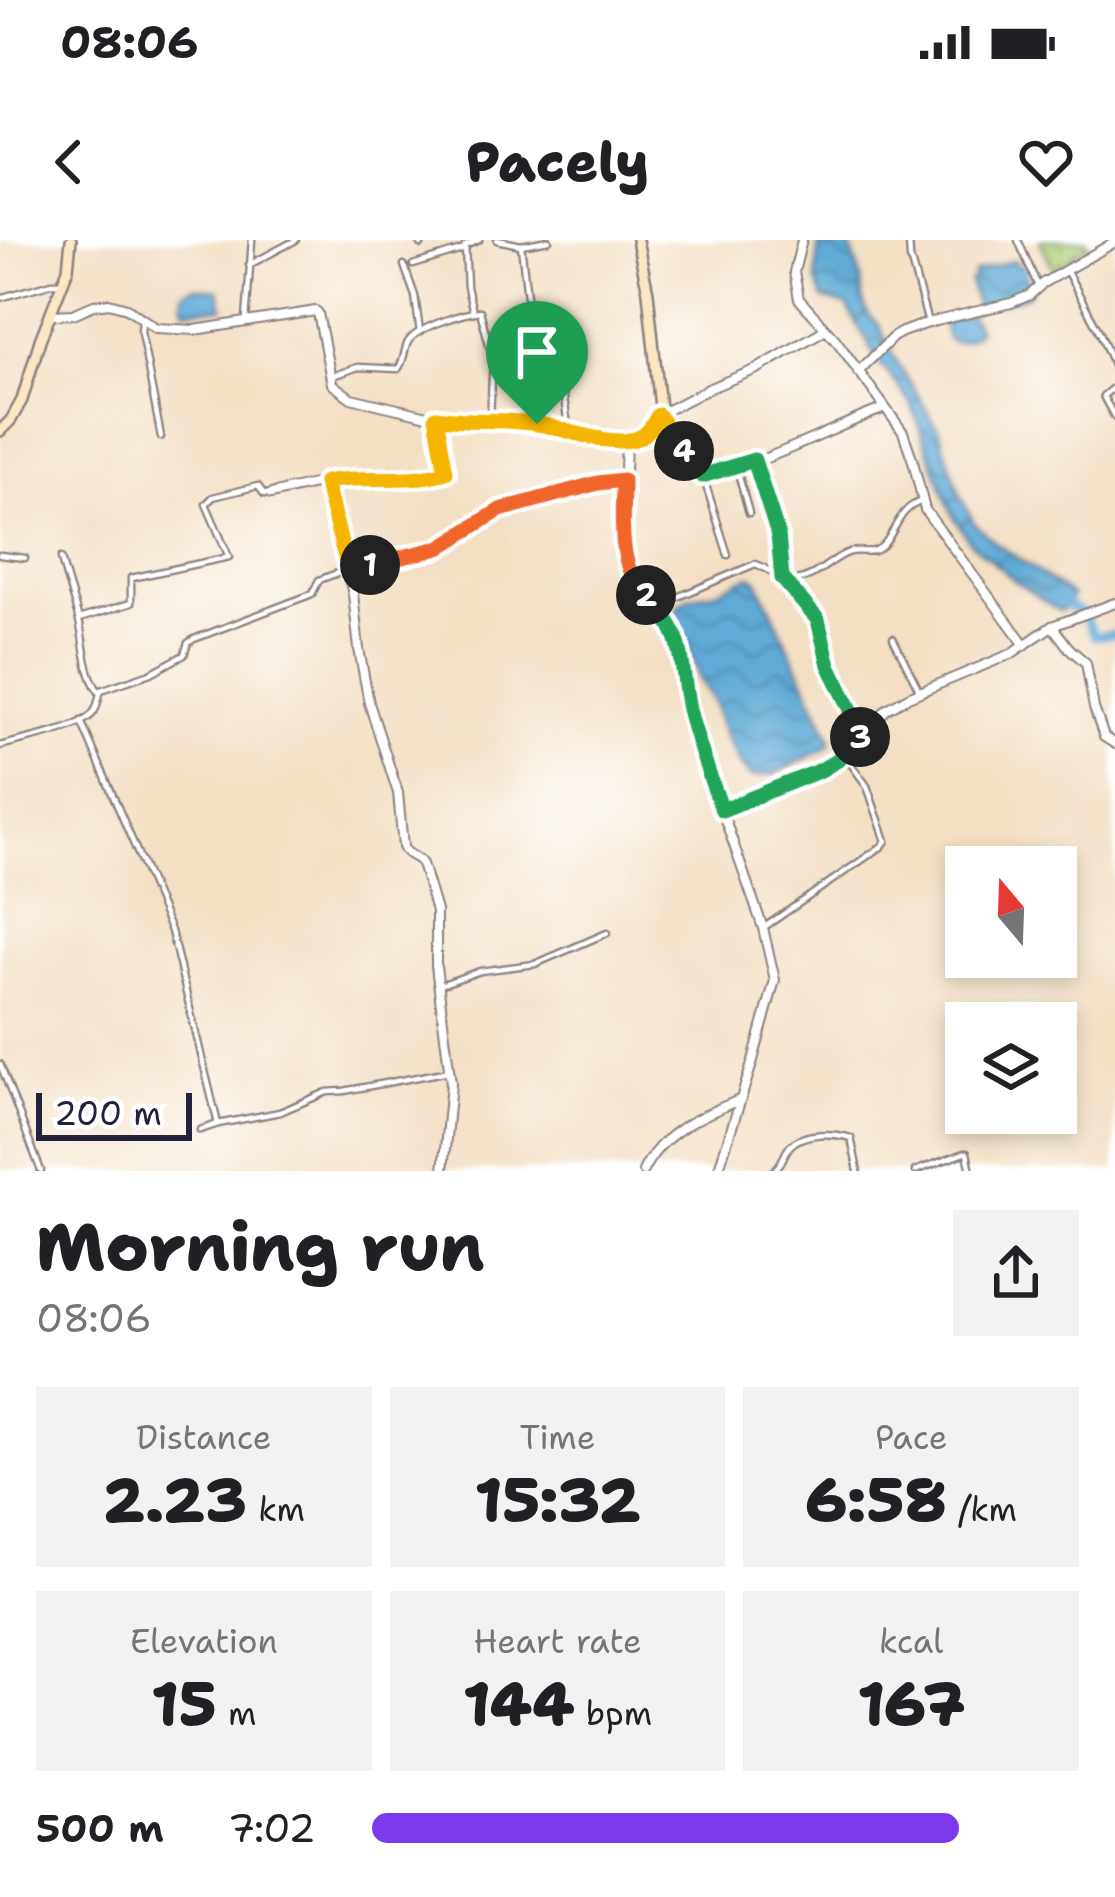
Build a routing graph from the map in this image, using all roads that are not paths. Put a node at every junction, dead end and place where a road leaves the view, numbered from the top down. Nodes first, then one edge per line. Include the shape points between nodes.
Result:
1 (71, 240) edge
2 (252, 240) edge
3 (296, 240) edge
4 (479, 240) edge
5 (497, 240) edge
6 (549, 240) edge
7 (637, 240) edge
8 (802, 240) edge
9 (909, 240) edge
10 (1018, 240) edge
11 (1115, 242) edge
12 (521, 245) junction
13 (465, 249) junction
14 (249, 265) junction
15 (404, 265) dead end
16 (413, 265) dead end
17 (1067, 271) junction
18 (63, 283) junction
19 (1038, 287) junction
20 (0, 298) edge
21 (473, 312) junction
22 (51, 315) junction
23 (142, 320) junction
24 (246, 320) junction
25 (928, 322) junction
26 (826, 329) junction
27 (420, 332) junction
28 (1115, 369) edge
29 (858, 372) junction
30 (329, 377) junction
31 (1115, 386) edge
32 (563, 391) dead end
33 (885, 408) junction
34 (658, 415) junction
35 (436, 417) junction
36 (1115, 418) edge
37 (490, 419) junction
38 (537, 424) junction
39 (0, 431) edge
40 (569, 433) junction
41 (161, 437) dead end
42 (626, 441) junction
43 (754, 460) junction
44 (736, 466) junction
45 (703, 476) junction
46 (623, 480) junction
47 (325, 482) junction
48 (269, 494) joint
49 (922, 501) junction
50 (749, 513) dead end
51 (0, 555) edge
52 (728, 555) dead end
53 (25, 558) dead end
54 (61, 558) dead end
55 (348, 569) junction
56 (782, 578) junction
57 (1115, 603) edge
58 (657, 606) junction
59 (79, 619) junction
60 (1055, 624) junction
61 (893, 638) dead end
62 (1025, 645) junction
63 (99, 692) junction
64 (920, 692) junction
65 (81, 721) junction
66 (863, 734) junction
67 (1115, 744) edge
68 (0, 746) edge
69 (843, 753) junction
70 (722, 810) junction
71 (763, 928) junction
72 (607, 933) dead end
73 (440, 985) junction
74 (0, 1064) edge
75 (449, 1071) junction
76 (739, 1100) junction
77 (218, 1124) junction
78 (200, 1130) dead end
79 (40, 1171) edge
80 (443, 1171) edge
81 (644, 1171) edge
82 (718, 1171) edge
83 (773, 1171) edge
84 (858, 1171) edge
85 (915, 1171) edge
86 (971, 1171) edge

1 - 18 main road
2 - 14 street
3 - 14 street
4 - 13 street
5 - 12 street
6 - 12 street
7 - 34 main road
8 - 26 street via 794,272 799,299
9 - 25 street
10 - 19 street
11 - 17 street
12 - 38 street
13 - 16 street
13 - 21 street
14 - 24 street
15 - 27 street
17 - 19 street
17 - 28 street
18 - 20 street
18 - 22 main road
19 - 25 street via 1011,303
21 - 27 street
21 - 37 street via 480,311 493,359
22 - 23 street via 109,303
22 - 39 main road via 22,400
23 - 24 street via 195,330
23 - 41 street
24 - 30 street via 317,311
25 - 29 street via 893,337
26 - 29 street
26 - 34 street
27 - 30 street via 398,368 358,367
29 - 33 street
30 - 35 street via 351,398
31 - 36 street via 1103,396
32 - 40 street
33 - 43 street
33 - 49 street via 903,432
34 - 42 main road
34 - 45 street
35 - 37 street
35 - 47 street via 446,472
37 - 38 street
38 - 40 street
40 - 42 street
42 - 46 street
43 - 44 street
43 - 56 street via 778,535
44 - 45 street
44 - 50 street
45 - 52 street
46 - 55 street via 500,510 439,548
46 - 58 street via 631,575
47 - 48 street
47 - 55 street
48 - 59 street via 258,486 206,504 229,557 131,578 131,603
49 - 56 street via 899,516 876,551 847,552 815,573
49 - 62 street
51 - 53 street
54 - 59 street
55 - 63 street via 319,580 312,594 189,641 184,655 163,668
55 - 73 street via 403,848 421,861 436,910
56 - 58 street via 754,564
56 - 66 street via 818,620 829,665
57 - 60 street
58 - 70 street via 679,641 689,709
59 - 63 street
60 - 62 street
60 - 67 street via 1086,664 1104,737
61 - 64 street
62 - 64 street
63 - 65 street via 93,714
64 - 66 street
65 - 68 street
65 - 77 street via 171,931
66 - 69 street
69 - 70 street via 807,778
69 - 71 street via 866,786 886,841
70 - 71 street
71 - 76 street via 775,980
72 - 73 street via 535,964
73 - 75 street
74 - 79 street
75 - 77 street via 327,1092
75 - 80 street
76 - 81 street via 665,1140
76 - 82 street
77 - 78 street
83 - 84 street via 798,1141 834,1134 851,1138
85 - 86 street via 964,1153

